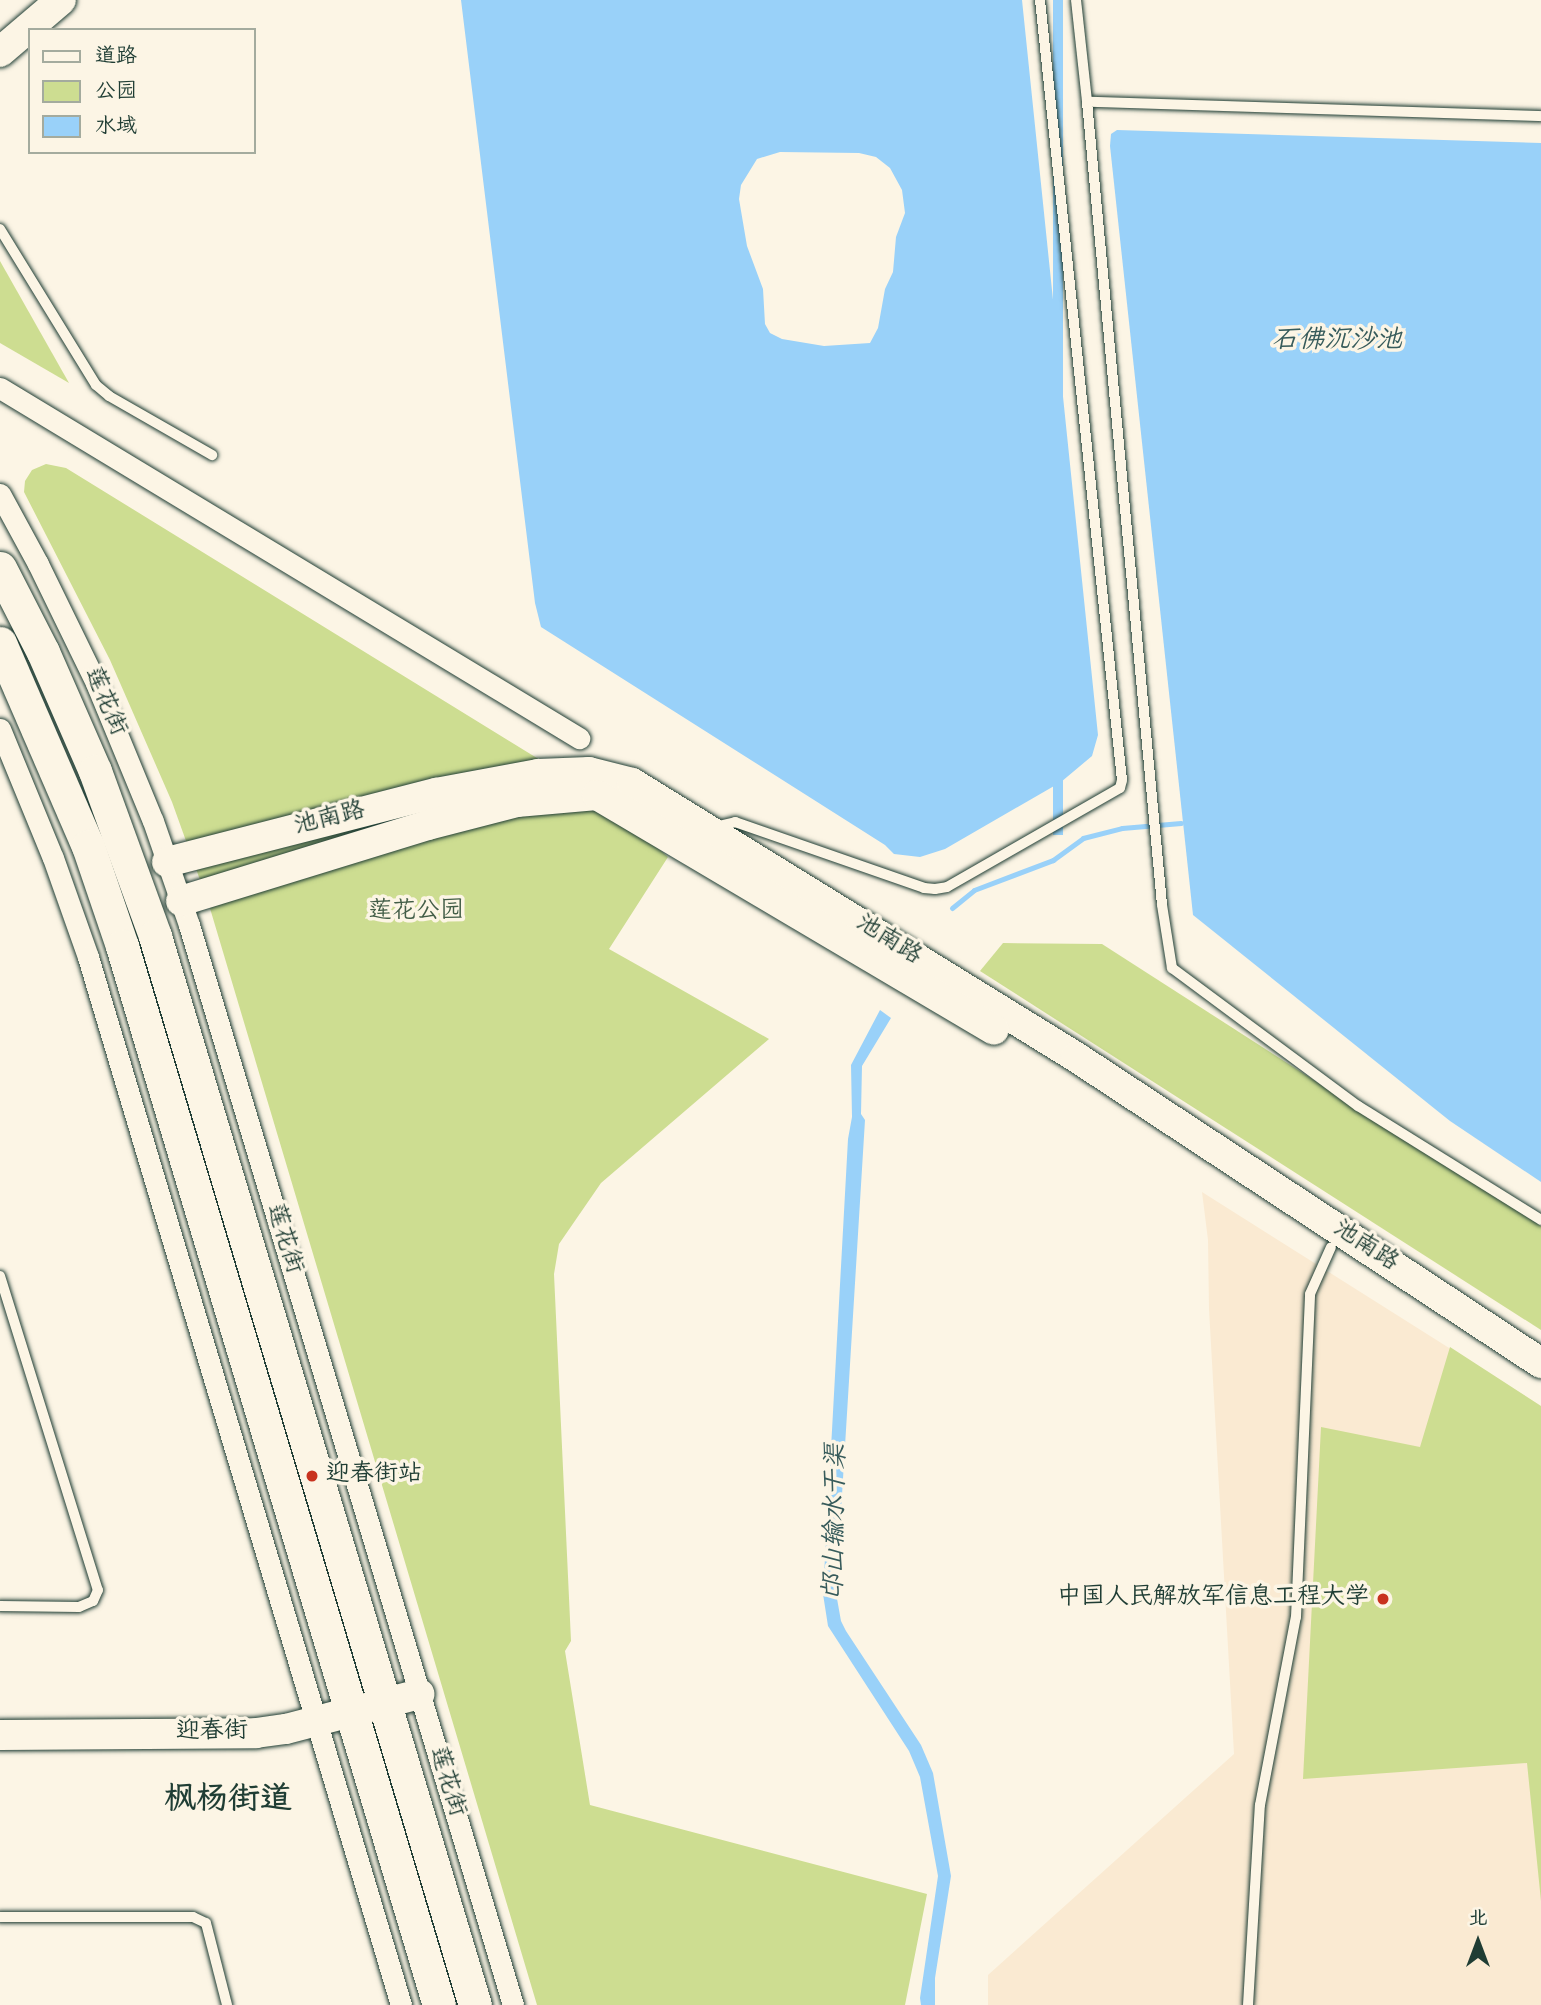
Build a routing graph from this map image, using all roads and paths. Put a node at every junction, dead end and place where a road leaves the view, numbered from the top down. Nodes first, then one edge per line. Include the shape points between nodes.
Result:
1 (61, 0) edge
2 (1040, 0) edge
3 (1076, 0) edge
4 (28, 28) edge
5 (28, 28) edge
6 (0, 52) edge
7 (1087, 102) junction
8 (1541, 116) edge
9 (0, 229) edge
10 (0, 388) edge
11 (212, 456) dead end
12 (0, 494) edge
13 (0, 568) edge
14 (0, 643) edge
15 (0, 729) edge
16 (579, 738) dead end
17 (709, 831) junction
18 (167, 862) junction
19 (181, 901) junction
20 (1541, 1220) edge
21 (1331, 1247) junction
22 (0, 1276) edge
23 (1541, 1363) edge
24 (1541, 1385) edge
25 (0, 1606) edge
26 (419, 1694) junction
27 (385, 1703) junction
28 (351, 1712) junction
29 (316, 1721) junction
30 (0, 1735) edge
31 (0, 1917) edge
32 (227, 2005) edge
33 (401, 2005) edge
34 (439, 2005) edge
35 (475, 2005) edge
36 (513, 2005) edge
37 (1248, 2005) edge

1 - 5 street
2 - 17 lane via 1120,788 947,887 925,888 734,822
3 - 7 lane
4 - 6 street
7 - 8 lane
7 - 20 lane via 1161,905 1172,968 1358,1106
9 - 11 lane via 96,385
10 - 16 street
12 - 18 street, 莲花街 via 75,636
13 - 27 main road, 莲花街 via 89,759 155,936
14 - 28 main road via 88,846 122,946
15 - 29 street via 88,957
17 - 18 street, 池南路 via 632,783 589,772 538,774 436,793
17 - 23 street, 池南路 via 1076,1057
18 - 19 street, 莲花街
19 - 21 street, 池南路 via 517,802 597,795 1066,1072
19 - 26 street, 莲花街
21 - 24 street, 池南路
21 - 37 lane via 1310,1294 1296,1617 1260,1805
22 - 25 lane via 98,1590 93,1601 79,1607
26 - 27 street, 迎春街
26 - 36 street, 莲花街
27 - 28 street, 迎春街
27 - 35 main road, 莲花街
28 - 29 street, 迎春街
28 - 34 main road
29 - 30 street, 迎春街 via 256,1733
29 - 33 street
31 - 32 lane via 193,1917 206,1923

